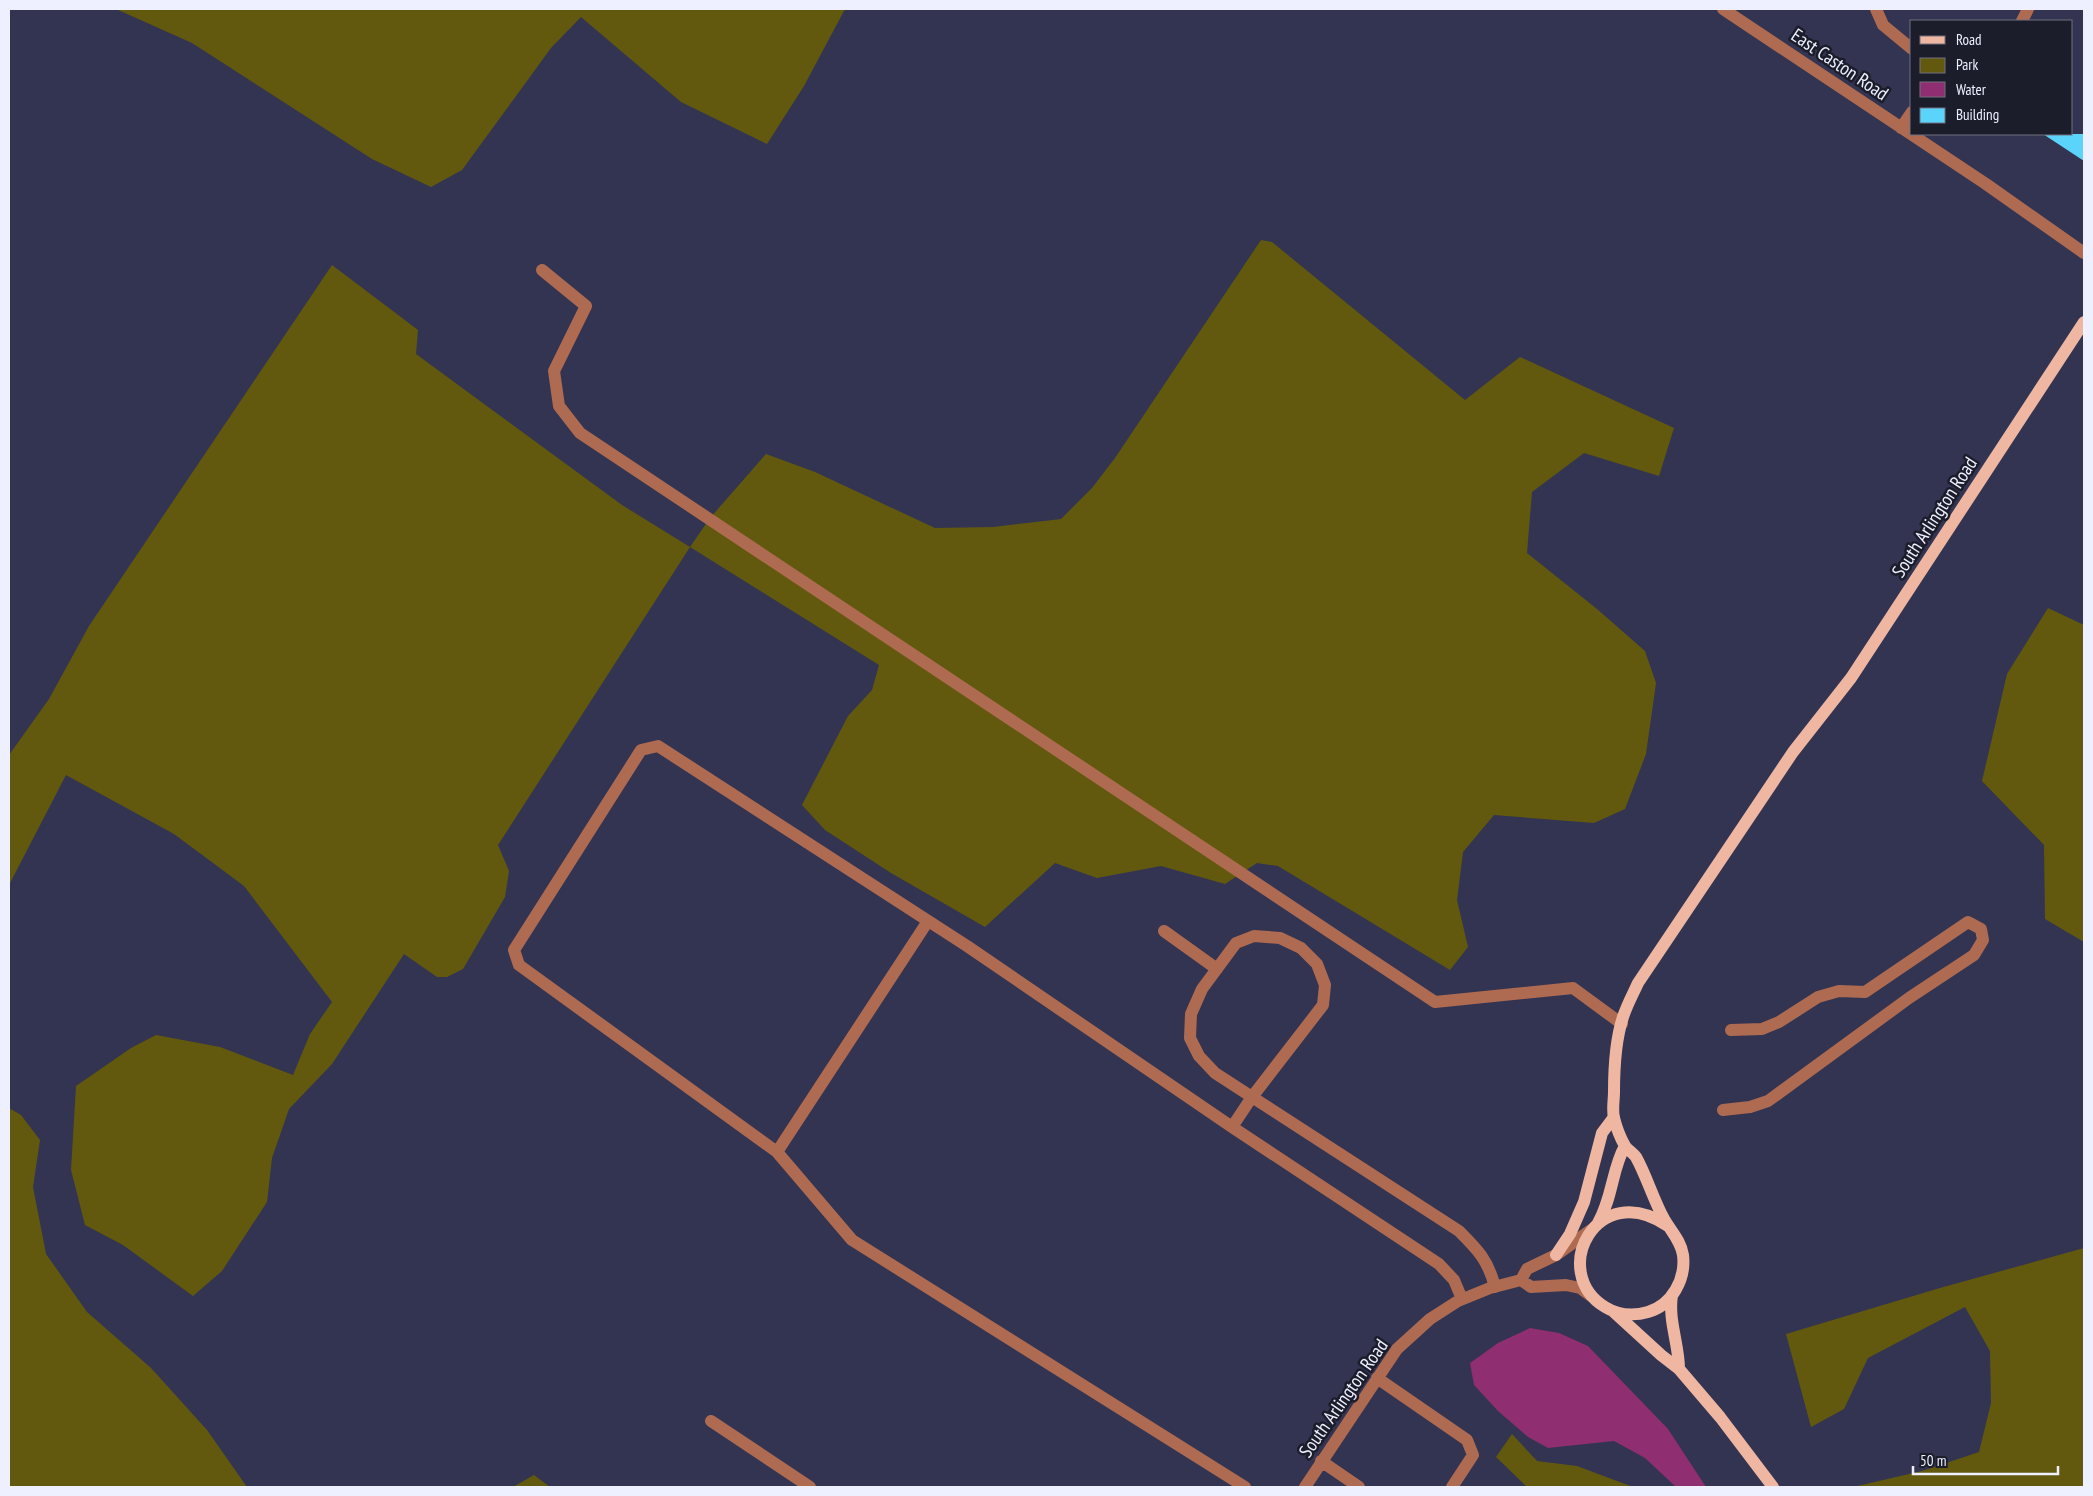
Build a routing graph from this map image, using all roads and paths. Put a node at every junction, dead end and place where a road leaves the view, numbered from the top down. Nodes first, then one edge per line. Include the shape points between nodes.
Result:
1 (1723, 9) edge
2 (1876, 9) edge
3 (1910, 47) edge
4 (1910, 115) edge
5 (1901, 128) junction
6 (1910, 134) edge
7 (1912, 135) edge
8 (2084, 253) edge
9 (542, 270) dead end
10 (2084, 322) edge
11 (928, 921) junction
12 (1164, 931) dead end
13 (1217, 969) junction
14 (1622, 1024) junction
15 (1731, 1030) dead end
16 (1252, 1097) junction
17 (1723, 1110) dead end
18 (1614, 1117) junction
19 (1232, 1127) junction
20 (1625, 1146) junction
21 (777, 1152) junction
22 (1668, 1226) junction
23 (1594, 1227) junction
24 (1556, 1255) junction
25 (1521, 1280) junction
26 (1496, 1287) junction
27 (1672, 1295) junction
28 (1591, 1296) junction
29 (1462, 1300) junction
30 (1613, 1311) junction
31 (1679, 1369) junction
32 (1377, 1378) junction
33 (711, 1421) dead end
34 (1321, 1461) junction
35 (810, 1487) edge
36 (1245, 1487) edge
37 (1305, 1487) edge
38 (1359, 1487) edge
39 (1452, 1487) edge
40 (1773, 1487) edge

1 - 5 street, East Caston Road
2 - 3 street via 1883,25
4 - 5 street
5 - 6 street, East Caston Road
7 - 8 street, East Caston Road
9 - 14 street via 586,306 554,371 559,406 580,434 1435,1002 1572,988
10 - 14 main road, South Arlington Road via 1851,678 1793,752 1638,982
11 - 19 street
11 - 21 street
11 - 21 street via 658,746 641,750 514,950 519,965
12 - 13 street
13 - 16 street via 1191,1014 1190,1038 1199,1056 1215,1073
13 - 16 street via 1236,943 1254,936 1280,938 1301,948 1317,964 1325,985 1323,1005
14 - 18 main road, South Arlington Road via 1614,1058
15 - 17 street via 1762,1029 1818,997 1839,991 1865,992 1968,922 1980,929 1983,940 1974,955 1909,998 1791,1085 1768,1101
16 - 19 street
16 - 26 street via 1459,1231 1480,1252
18 - 20 main road
18 - 24 main road via 1602,1133 1584,1202 1570,1234
19 - 29 street via 1439,1264 1454,1280
20 - 22 main road via 1635,1156
20 - 23 main road via 1606,1209
21 - 36 street via 852,1240
22 - 23 main road via 1654,1216 1621,1212 1605,1218
22 - 27 main road via 1678,1239 1683,1255 1683,1272
23 - 24 street, South Arlington Road
23 - 28 main road via 1583,1245 1579,1263 1582,1280
24 - 25 street, South Arlington Road via 1528,1269
25 - 26 street, South Arlington Road
25 - 28 street via 1531,1287 1566,1285 1580,1288
26 - 29 street, South Arlington Road
27 - 30 main road via 1654,1310 1638,1315
27 - 31 main road via 1671,1320
28 - 30 main road
29 - 32 street, South Arlington Road via 1430,1319 1397,1349
30 - 31 main road
31 - 40 main road
32 - 34 street, South Arlington Road
32 - 39 street via 1467,1440 1473,1455
33 - 35 street
34 - 37 street, South Arlington Road
34 - 38 street

